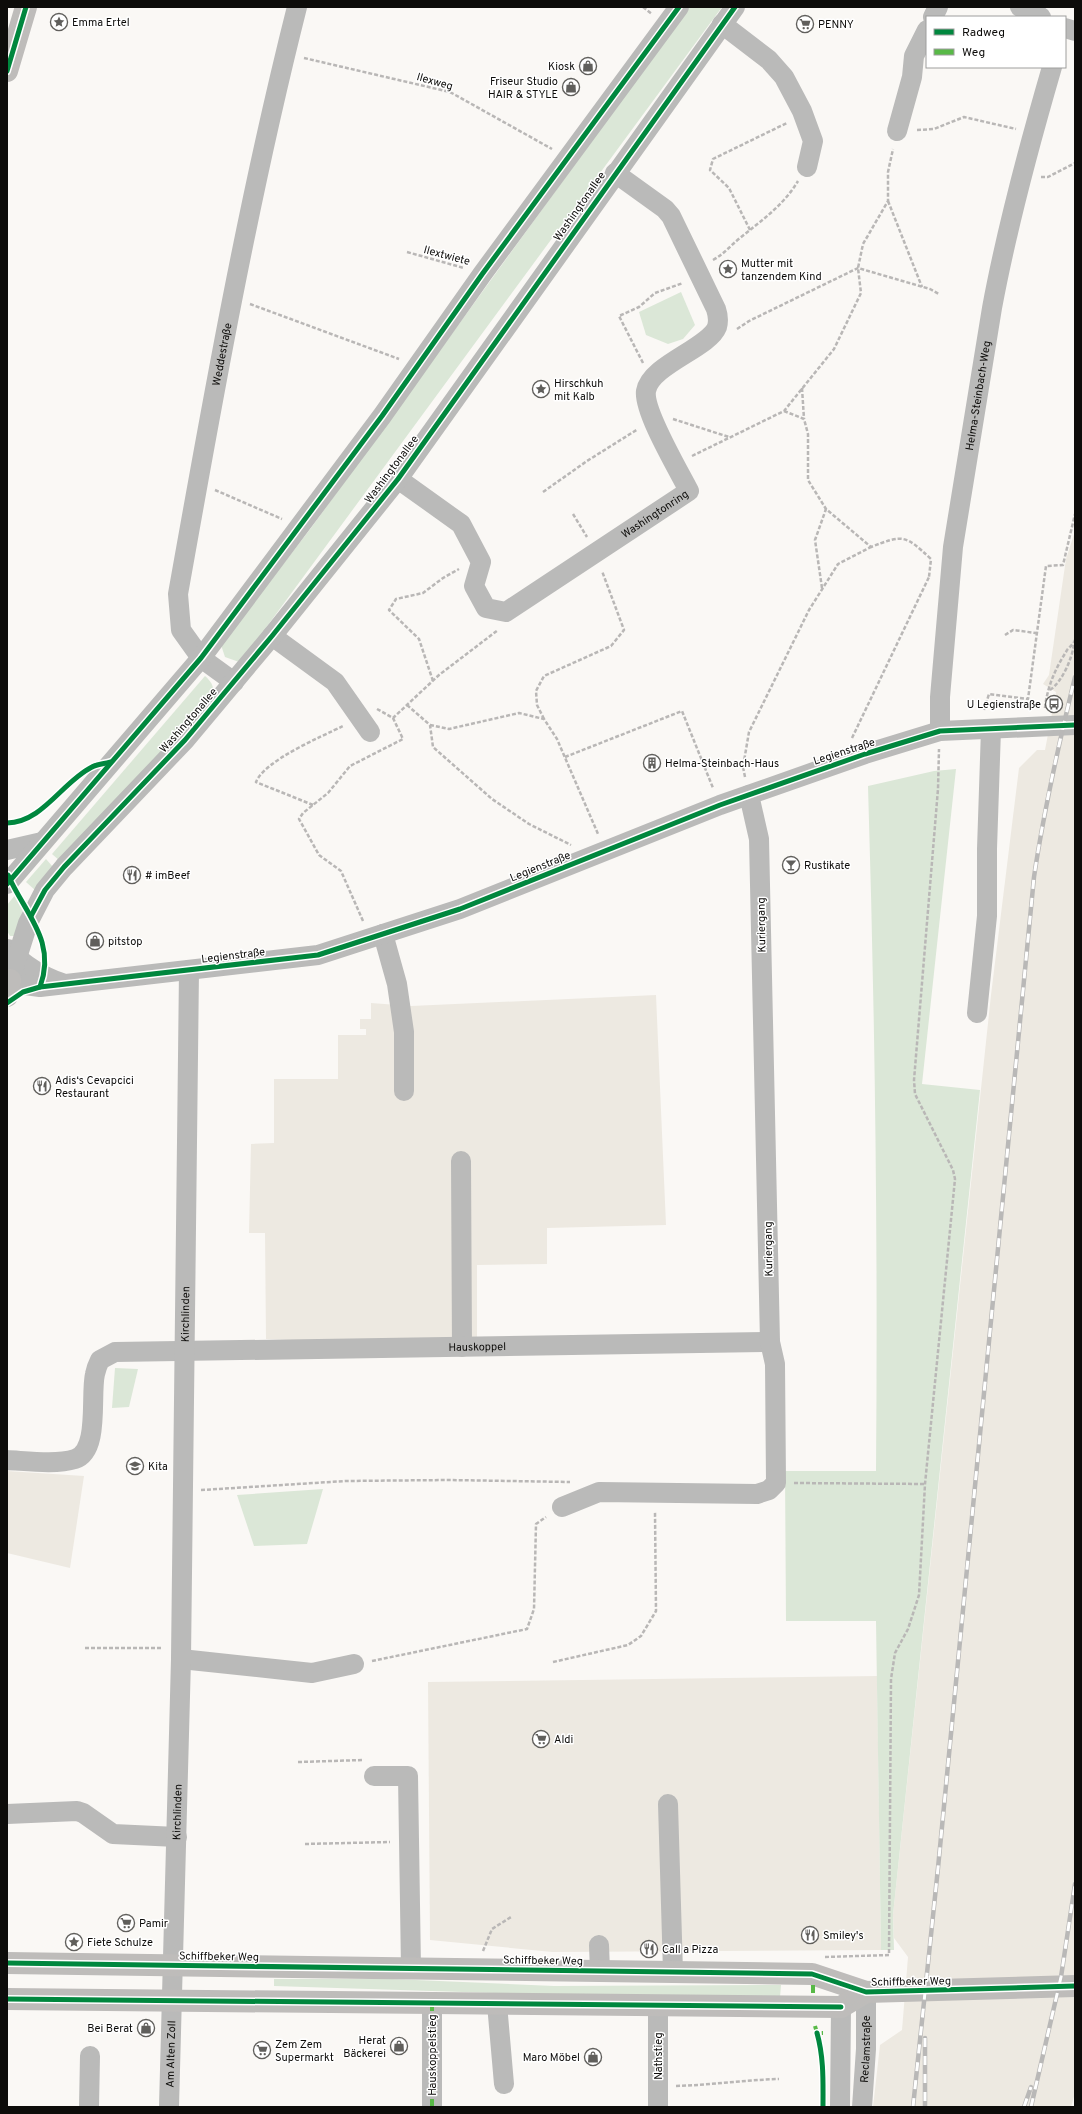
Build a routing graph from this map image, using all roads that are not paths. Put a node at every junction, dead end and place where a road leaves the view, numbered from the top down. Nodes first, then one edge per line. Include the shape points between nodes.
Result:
1 (26, 7) edge
2 (297, 7) edge
3 (679, 7) edge
4 (735, 7) edge
5 (938, 7) edge
6 (1020, 7) edge
7 (934, 16) edge
8 (1039, 16) edge
9 (722, 24) junction
10 (926, 32) edge
11 (1052, 68) edge
12 (7, 71) edge
13 (897, 131) road end
14 (807, 168) road end
15 (615, 173) junction
16 (398, 479) junction
17 (272, 636) junction
18 (201, 658) junction
19 (234, 682) junction
20 (368, 719) road end
21 (987, 720) junction
22 (1075, 725) edge
23 (940, 731) junction
24 (749, 795) junction
25 (42, 842) junction
26 (7, 850) edge
27 (7, 884) edge
28 (377, 936) junction
29 (12, 953) edge
30 (189, 970) junction
31 (8, 985) edge
32 (67, 985) junction
33 (40, 987) junction
34 (7, 1003) edge
35 (976, 1013) dead end
36 (404, 1091) dead end
37 (461, 1161) dead end
38 (770, 1342) junction
39 (462, 1347) junction
40 (185, 1351) junction
41 (7, 1460) edge
42 (562, 1507) road end
43 (181, 1653) junction
44 (354, 1664) road end
45 (374, 1776) dead end
46 (668, 1804) dead end
47 (7, 1814) edge
48 (177, 1837) junction
49 (599, 1945) dead end
50 (7, 1963) edge
51 (174, 1965) junction
52 (411, 1968) junction
53 (600, 1971) junction
54 (673, 1972) junction
55 (1075, 1986) edge
56 (866, 1992) junction
57 (7, 1999) edge
58 (172, 2001) junction
59 (432, 2003) junction
60 (497, 2004) junction
61 (658, 2005) junction
62 (841, 2007) junction
63 (90, 2056) dead end
64 (504, 2084) dead end
65 (89, 2107) edge
66 (169, 2107) edge
67 (432, 2107) edge
68 (658, 2107) edge
69 (840, 2107) edge
70 (862, 2107) edge

1 - 12 main road
2 - 18 street, Weddestraße via 250,208 178,594 181,630
3 - 18 street via 382,416
4 - 9 street, Washingtonallee
5 - 7 street
6 - 8 street
9 - 14 street via 769,60 781,73 803,115 813,141
9 - 15 street, Washingtonallee
10 - 13 street via 914,56 912,77
11 - 23 street, Helma-Steinbach-Weg via 998,273 963,476 950,578
15 - 16 street, Washingtonallee
15 - 16 street, Washingtonring via 671,216 716,309 717,328 710,336 660,371 652,379 646,392 651,416 689,491 506,612 486,608 474,586 481,562 461,524
16 - 17 street, Washingtonallee
17 - 19 street, Washingtonallee
17 - 20 street via 335,682
18 - 19 street, Weddestraße
18 - 25 street
19 - 29 street, Washingtonallee via 185,740 45,890
21 - 22 street, Legienstraße via 1042,718
21 - 23 street, Legienstraße
21 - 35 street via 987,916
23 - 24 street, Legienstraße
24 - 28 street, Legienstraße via 460,909
24 - 38 street, Kuriergang via 759,839
25 - 26 street
25 - 27 street
28 - 30 street, Legienstraße via 318,956
28 - 36 street via 397,984 403,1025
29 - 31 street, Washingtonallee
29 - 32 street, Legienstraße via 44,977
30 - 32 street, Legienstraße
30 - 40 street, Kirchlinden
31 - 33 street, Legienstraße
32 - 33 street, Legienstraße
33 - 34 street, Legienstraße via 23,992
37 - 39 street
38 - 39 street, Hauskoppel
38 - 42 street, Kuriergang via 775,1364 776,1482 769,1490 757,1494 599,1492
39 - 40 street, Hauskoppel
40 - 41 street, Hauskoppel via 115,1352 100,1360 95,1374 90,1442 82,1456 73,1460
40 - 43 street, Kirchlinden
43 - 44 street via 312,1674
43 - 48 street, Kirchlinden
45 - 52 street via 408,1776
46 - 54 street
47 - 48 street via 77,1811 113,1834
48 - 51 street, Kirchlinden
49 - 53 street
50 - 51 main road, Schiffbeker Weg
51 - 52 main road, Schiffbeker Weg
51 - 58 street, Schiffbeker Weg
52 - 53 main road, Schiffbeker Weg
53 - 54 main road, Schiffbeker Weg
54 - 56 main road, Schiffbeker Weg via 812,1974
55 - 56 main road, Schiffbeker Weg
56 - 62 main road, Schiffbeker Weg
56 - 70 street, Reclamstraße
57 - 58 main road
58 - 59 main road
58 - 66 street, Am Alten Zoll
59 - 60 main road
59 - 67 street, Hauskoppelstieg
60 - 61 main road
60 - 64 street
61 - 62 main road
61 - 68 street, Nathstieg
62 - 69 street
63 - 65 street

